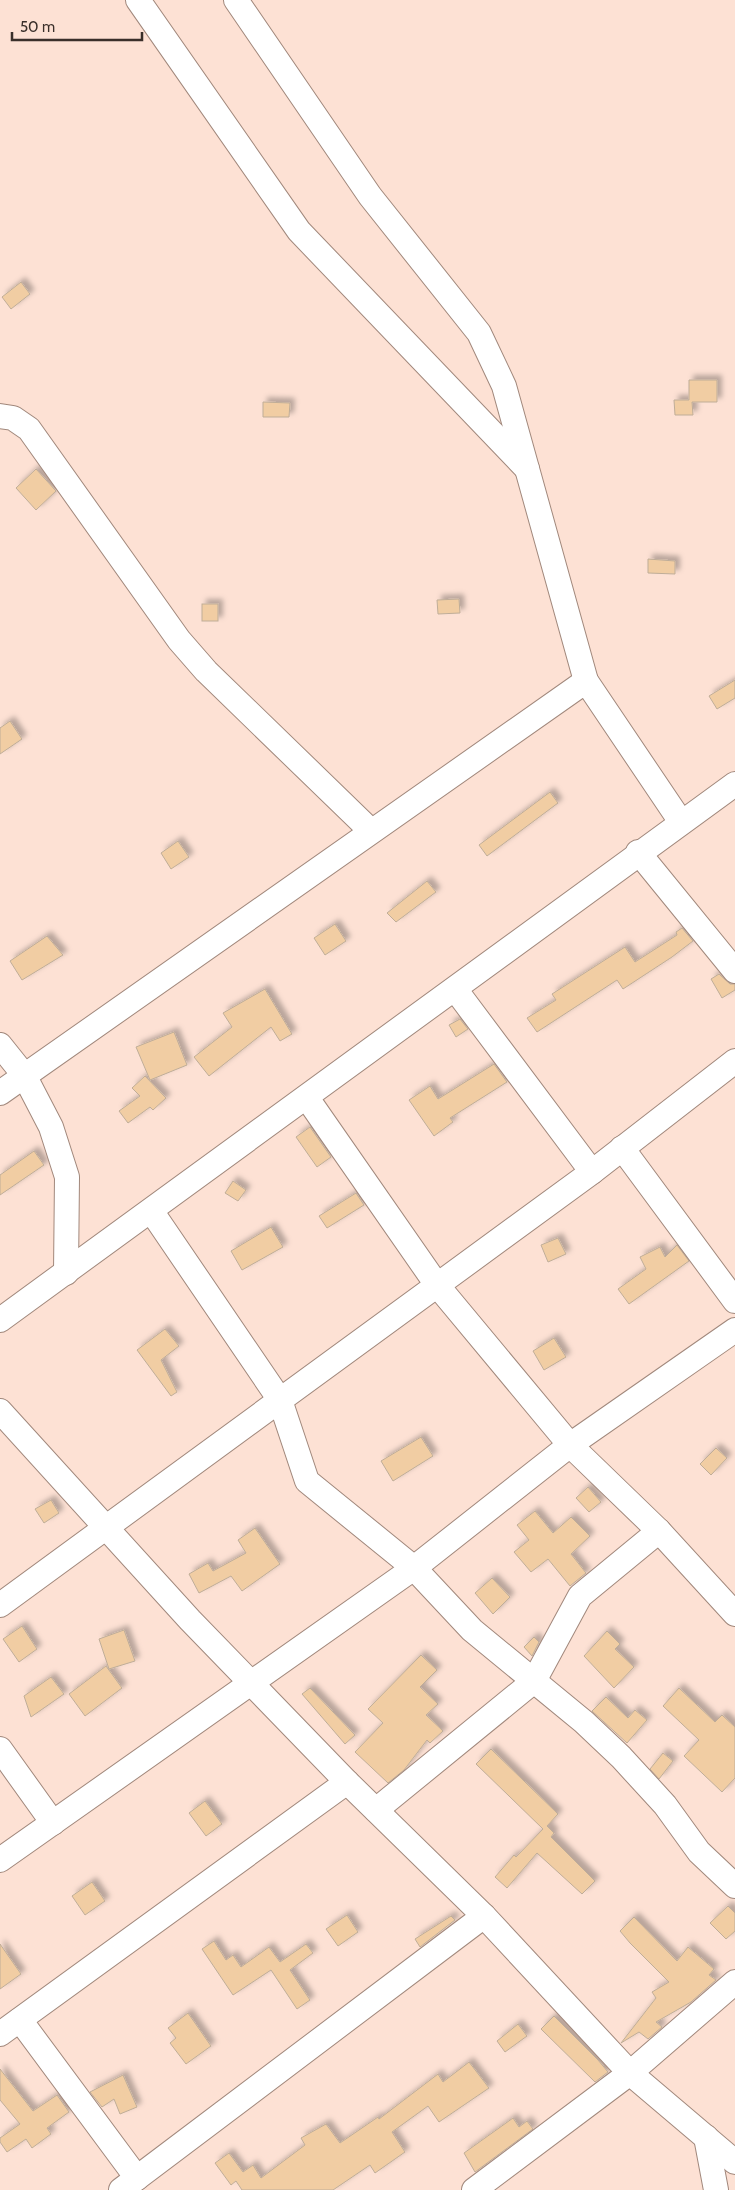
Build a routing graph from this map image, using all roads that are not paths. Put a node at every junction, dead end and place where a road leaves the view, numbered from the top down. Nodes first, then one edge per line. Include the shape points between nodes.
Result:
1 (138, 0) edge
2 (236, 0) edge
3 (0, 416) edge
4 (528, 471) junction
5 (586, 681) junction
6 (735, 784) edge
7 (681, 822) junction
8 (371, 831) junction
9 (638, 852) junction
10 (735, 971) edge
11 (455, 989) junction
12 (0, 1046) edge
13 (735, 1061) edge
14 (24, 1075) junction
15 (0, 1093) edge
16 (307, 1098) junction
17 (622, 1148) junction
18 (592, 1172) junction
19 (152, 1212) junction
20 (66, 1273) junction
21 (437, 1285) junction
22 (735, 1301) edge
23 (0, 1320) edge
24 (735, 1330) edge
25 (280, 1400) junction
26 (0, 1411) edge
27 (570, 1445) junction
28 (104, 1527) junction
29 (659, 1531) junction
30 (414, 1568) junction
31 (0, 1605) edge
32 (735, 1614) edge
33 (534, 1681) junction
34 (250, 1682) junction
35 (0, 1748) edge
36 (347, 1782) junction
37 (376, 1810) junction
38 (53, 1823) junction
39 (0, 1860) edge
40 (735, 1886) edge
41 (484, 1916) junction
42 (735, 1982) edge
43 (20, 2020) junction
44 (0, 2034) edge
45 (630, 2073) junction
46 (706, 2137) junction
47 (735, 2162) edge
48 (129, 2184) edge
49 (474, 2190) edge
50 (716, 2190) edge

1 - 4 street via 298,232
2 - 4 street via 370,196 479,333 504,386
3 - 8 street via 13,418 29,428 179,640 206,671
4 - 5 street
5 - 7 street
5 - 8 street
6 - 7 street
7 - 9 street
8 - 14 street
9 - 10 street
9 - 11 street
11 - 16 street
11 - 18 street
12 - 14 street
13 - 17 street
14 - 15 street
14 - 20 street via 50,1128 67,1177
16 - 19 street
16 - 21 street
17 - 18 street
17 - 22 street
18 - 21 street
19 - 20 street
19 - 25 street
20 - 23 street
21 - 25 street
21 - 27 street
24 - 27 street
25 - 28 street
25 - 30 street via 307,1481
26 - 28 street
27 - 29 street
27 - 30 street
28 - 31 street
28 - 34 street
29 - 32 street
29 - 33 street via 580,1596
30 - 33 street via 472,1630
30 - 34 street
33 - 37 street
33 - 40 street via 621,1757 665,1805 699,1852
34 - 36 street
34 - 38 street
35 - 38 street
36 - 37 street
36 - 43 street
37 - 41 street
38 - 39 street
41 - 45 street
41 - 48 street
42 - 45 street
43 - 44 street
43 - 48 street
45 - 46 street
45 - 49 street
46 - 47 street
46 - 50 street

